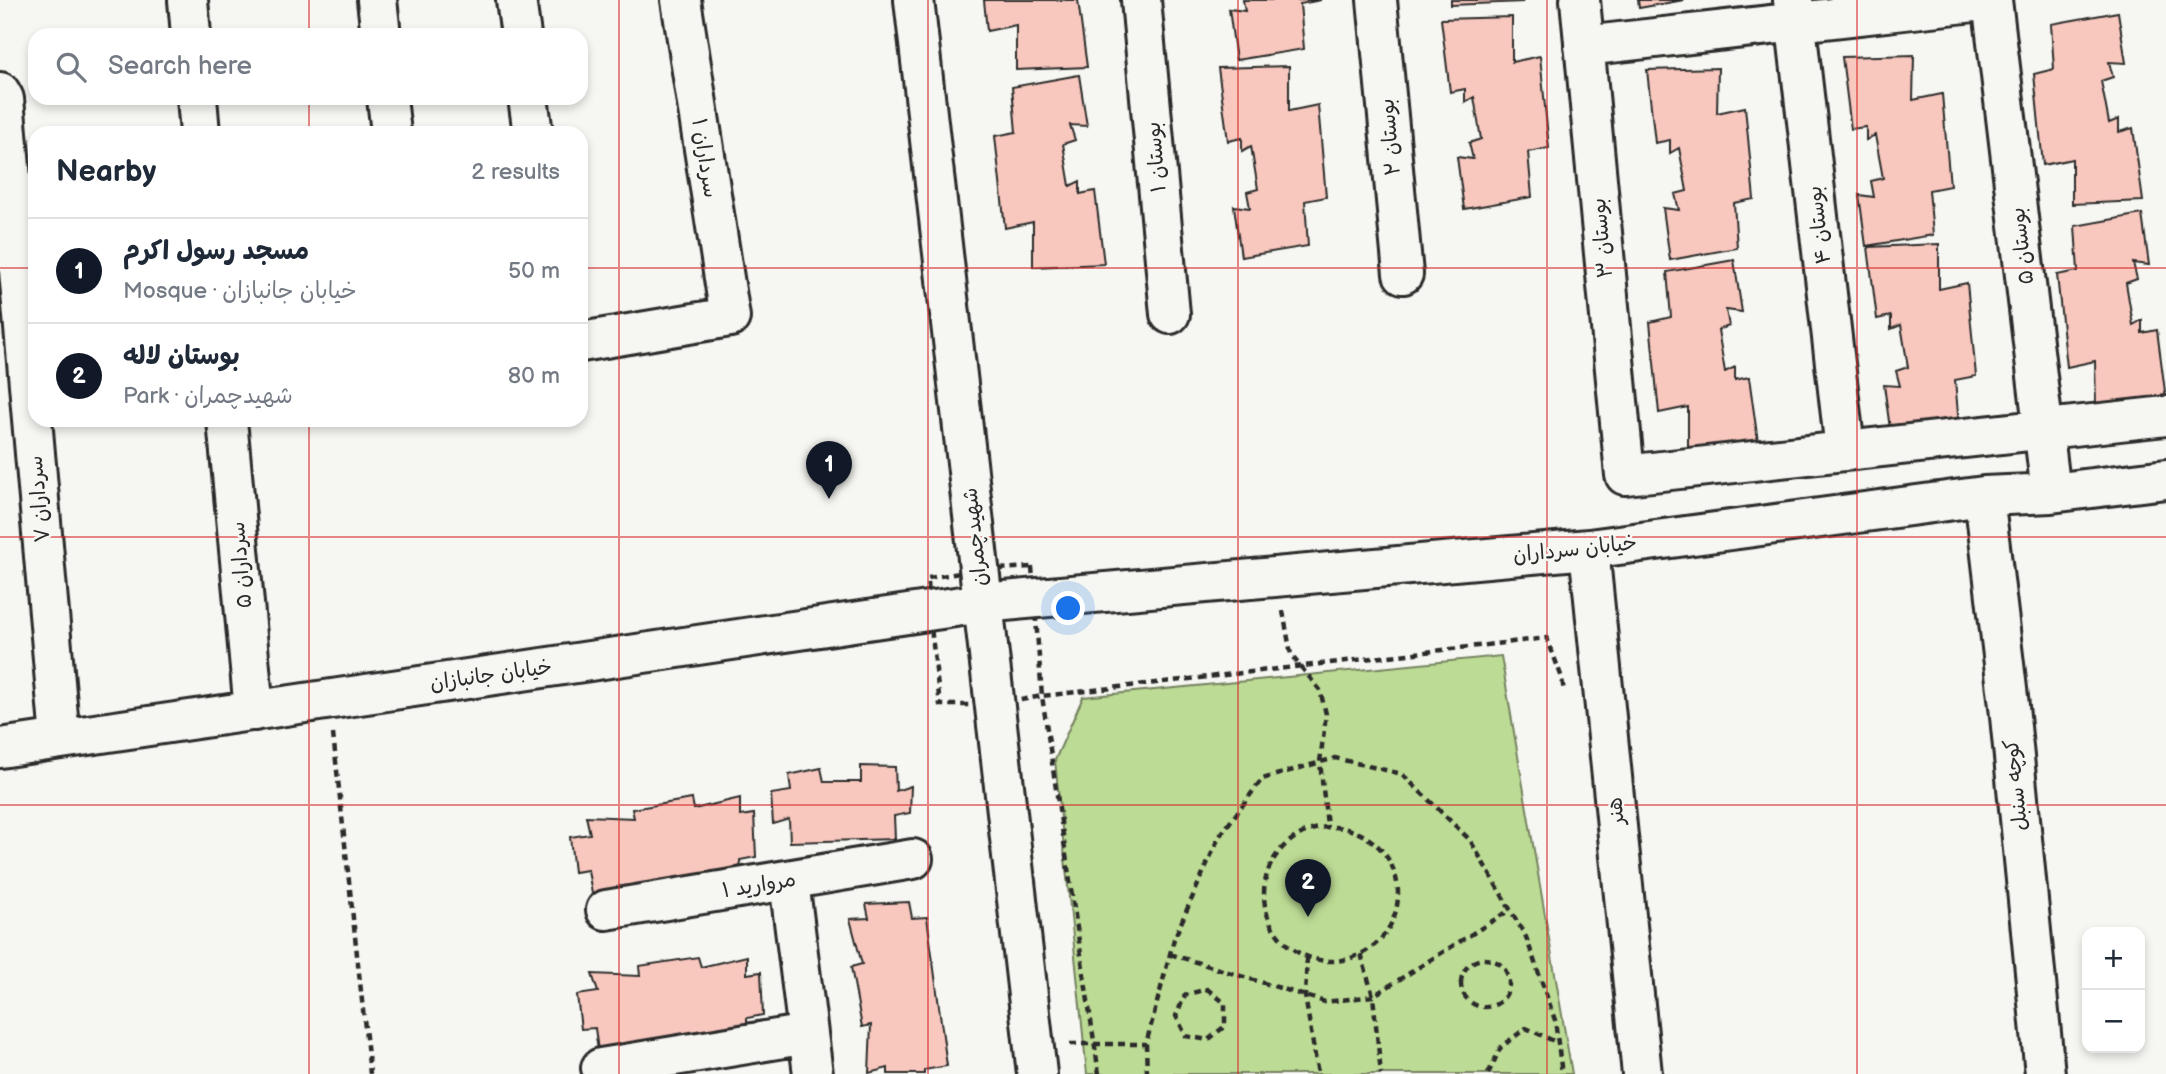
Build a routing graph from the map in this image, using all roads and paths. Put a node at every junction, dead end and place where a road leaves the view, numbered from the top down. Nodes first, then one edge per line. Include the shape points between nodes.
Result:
1 (188, 0) edge
2 (377, 0) edge
3 (516, 0) edge
4 (681, 0) edge
5 (914, 0) edge
6 (1141, 0) edge
7 (1377, 0) edge
8 (1580, 0) edge
9 (1992, 0) edge
10 (1794, 12) edge
11 (190, 28) edge
12 (380, 28) edge
13 (520, 28) edge
14 (1584, 46) junction
15 (0, 92) edge
16 (198, 105) edge
17 (388, 105) edge
18 (529, 105) edge
19 (199, 126) edge
20 (390, 126) edge
21 (532, 126) edge
22 (1404, 274) dead end
23 (1170, 314) dead end
24 (588, 341) edge
25 (28, 374) edge
26 (2166, 416) edge
27 (33, 427) edge
28 (228, 427) edge
29 (2044, 430) junction
30 (1845, 450) junction
31 (2166, 479) edge
32 (2051, 493) junction
33 (1984, 496) junction
34 (1589, 549) junction
35 (1278, 576) junction
36 (982, 603) junction
37 (1300, 666) junction
38 (329, 699) junction
39 (1566, 705) dead end
40 (254, 711) junction
41 (60, 740) junction
42 (0, 748) edge
43 (1320, 762) junction
44 (1327, 825) junction
45 (913, 859) dead end
46 (789, 881) junction
47 (606, 910) dead end
48 (1510, 910) junction
49 (1170, 954) junction
50 (1361, 954) junction
51 (1307, 957) junction
52 (1460, 990) joint
53 (1305, 996) junction
54 (1373, 996) junction
55 (1175, 1016) joint
56 (808, 1034) junction
57 (1096, 1044) junction
58 (1146, 1044) junction
59 (1558, 1044) junction
60 (1035, 1059) edge
61 (601, 1068) dead end
62 (370, 1074) edge
63 (813, 1074) edge
64 (1100, 1074) edge
65 (1146, 1074) edge
66 (1318, 1074) edge
67 (1381, 1074) edge
68 (1488, 1074) edge
69 (1562, 1074) edge
70 (1642, 1074) edge
71 (2045, 1074) edge

1 - 11 street
2 - 12 street
3 - 13 street
4 - 24 street, سرداران ۱ via 730,317
5 - 36 street, شهیدچمران
6 - 23 street, بوستان ۱
7 - 22 street, بوستان ۲
8 - 14 street, بوستان ۳
9 - 10 street
9 - 29 street, بوستان ۵
10 - 14 street
10 - 30 street, بوستان ۴
14 - 30 street, بوستان ۳ via 1625,475
15 - 25 street, سرداران ۷
16 - 19 street
17 - 20 street
18 - 21 street
26 - 29 street
27 - 41 street, سرداران ۷
28 - 40 street, سرداران ۵
29 - 30 street
29 - 32 street, بوستان ۵
31 - 32 street, خیابان سرداران
32 - 33 street, خیابان سرداران
33 - 34 street, خیابان سرداران
33 - 71 street, کوچه سنبل
34 - 35 street, خیابان سرداران
34 - 70 street, هنر
35 - 36 street, خیابان سرداران
35 - 37 path via 1291,654
36 - 38 street, خیابان جانبازان
36 - 60 street, شهیدچمران
37 - 39 path via 1546,638 1562,678
37 - 43 path via 1320,690 1326,714
37 - 57 path via 1042,696
38 - 40 street, خیابان جانبازان
38 - 62 path
40 - 41 street, خیابان جانبازان
41 - 42 street, خیابان جانبازان
43 - 44 path
43 - 48 path via 1335,758 1402,774 1470,841
43 - 49 path via 1262,779 1219,836
44 - 50 path via 1359,831 1385,852 1398,882 1396,914 1379,943
44 - 51 path via 1295,835 1272,859 1262,890 1268,922 1288,948
45 - 46 street, مروارید ۱
46 - 47 street, مروارید ۱
46 - 56 street
48 - 54 path
48 - 59 path via 1526,937 1555,1020
49 - 53 path
49 - 58 path
50 - 51 path via 1340,961 1318,962
50 - 54 path
51 - 53 path
52 - 52 path via 1472,1005 1492,1009 1507,997 1510,977 1499,961 1479,958 1463,970
53 - 54 path via 1325,1002
53 - 66 path
54 - 67 path
55 - 55 path via 1186,1036 1208,1040 1225,1026 1225,1003 1206,989 1185,995
56 - 61 street
56 - 63 street
57 - 58 path
57 - 60 path
57 - 64 path
58 - 65 path
59 - 68 path via 1526,1028 1501,1047
59 - 69 path

